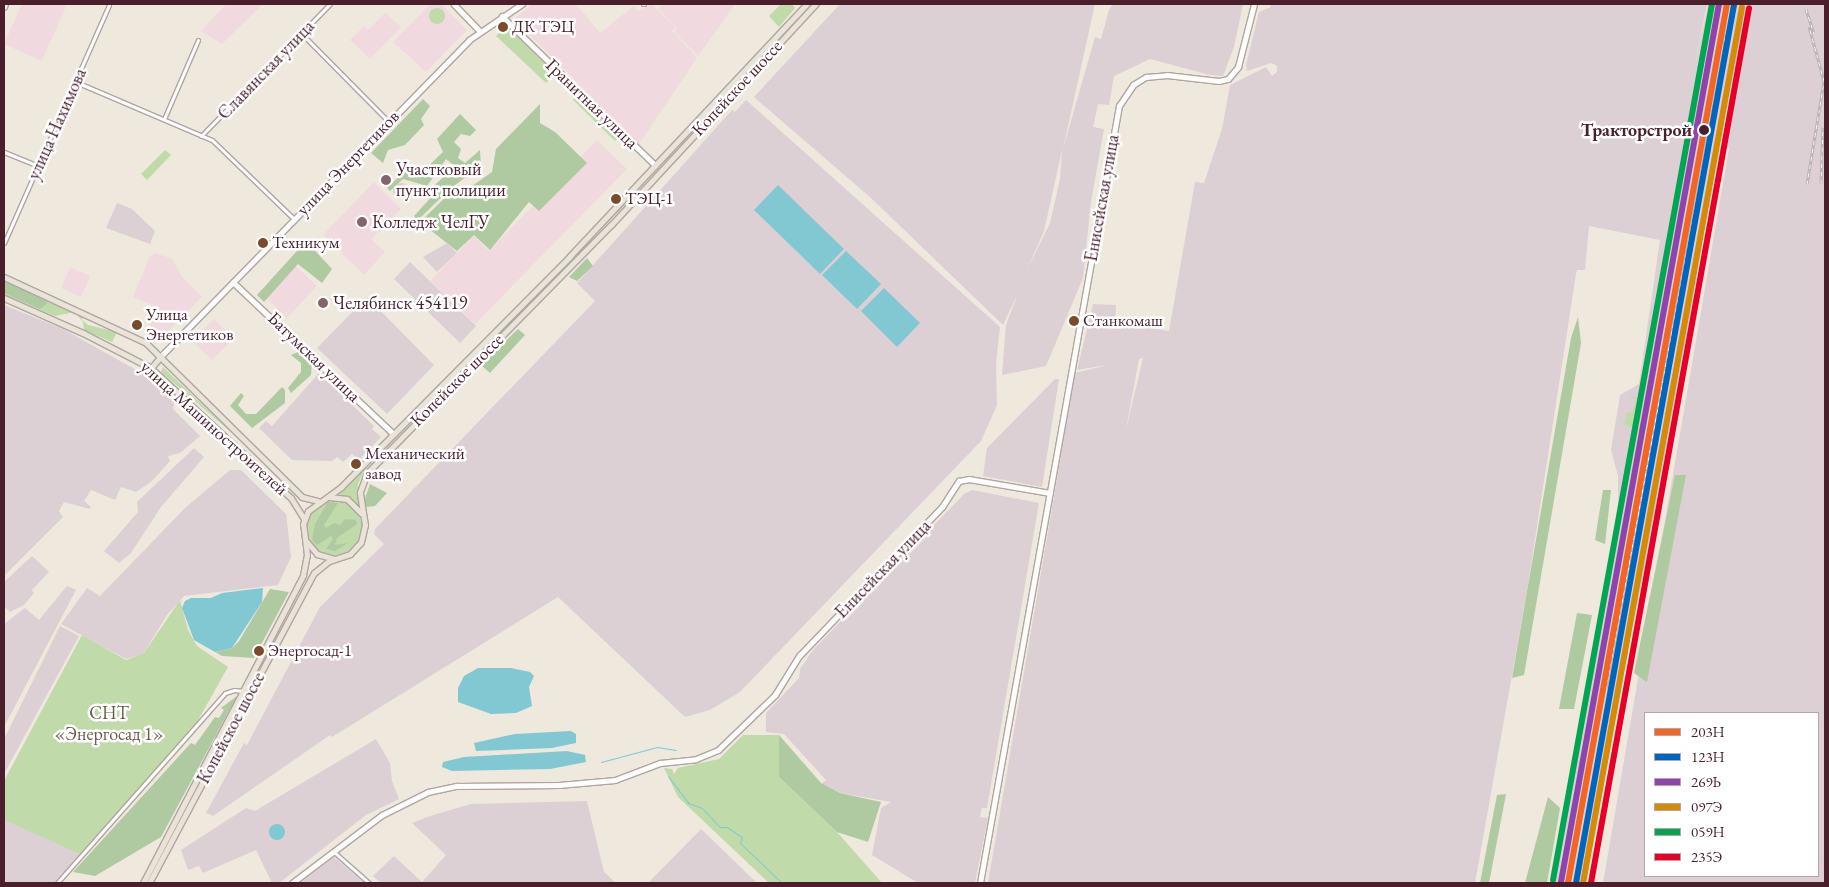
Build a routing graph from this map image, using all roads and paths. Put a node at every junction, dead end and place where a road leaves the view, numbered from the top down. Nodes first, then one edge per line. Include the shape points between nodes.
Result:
1 (330, 4) edge
2 (454, 4) edge
3 (522, 4) edge
4 (807, 4) edge
5 (816, 4) edge
6 (1254, 4) edge
7 (109, 5) edge
8 (502, 16) junction
9 (480, 30) junction
10 (301, 33) junction
11 (198, 40) dead end
12 (76, 82) junction
13 (164, 119) junction
14 (388, 121) junction
15 (201, 136) junction
16 (4, 152) edge
17 (655, 165) junction
18 (38, 166) junction
19 (660, 170) junction
20 (294, 219) junction
21 (4, 243) edge
22 (4, 277) edge
23 (233, 282) junction
24 (4, 298) edge
25 (161, 356) junction
26 (151, 368) junction
27 (239, 434) junction
28 (394, 434) junction
29 (232, 440) junction
30 (1050, 492) junction
31 (328, 497) junction
32 (318, 501) junction
33 (304, 519) junction
34 (364, 520) junction
35 (305, 540) junction
36 (334, 559) junction
37 (244, 691) junction
38 (334, 852) junction
39 (57, 883) edge
40 (142, 883) edge
41 (149, 883) edge
42 (292, 883) edge
43 (369, 883) edge
44 (980, 883) edge

1 - 10 street, Славянская улица
2 - 9 street
3 - 8 street, улица Энергетиков
4 - 17 main road, Копейское шоссе
5 - 19 main road, Копейское шоссе
6 - 30 street, Енисейская улица via 1238,67 1228,79 1219,81 1167,75 1146,77 1133,85 1119,106
7 - 12 street, улица Нахимова
8 - 9 street, улица Энергетиков
8 - 17 street, Гранитная улица
9 - 14 street, улица Энергетиков
10 - 14 street
10 - 15 street, Славянская улица
11 - 13 street
12 - 13 street
12 - 18 street, улица Нахимова
13 - 15 street
14 - 20 street, улица Энергетиков
15 - 20 street via 215,142
16 - 18 street
17 - 19 main road, Гранитная улица
17 - 28 main road, Копейское шоссе
18 - 21 street, улица Нахимова
19 - 34 main road, Копейское шоссе via 372,466 360,488
20 - 23 street, улица Энергетиков
22 - 25 main road, улица Машиностроителей via 126,331
23 - 25 street, улица Энергетиков
23 - 28 street, Батумская улица
24 - 26 main road, улица Машиностроителей
25 - 26 main road
25 - 27 main road, улица Машиностроителей
26 - 29 main road, улица Машиностроителей
27 - 29 main road
27 - 32 main road, улица Машиностроителей via 302,497
28 - 31 main road, Копейское шоссе
29 - 33 main road, улица Машиностроителей via 296,503
30 - 38 street, Енисейская улица via 969,479 959,481 942,507 799,656 781,688 718,750 696,759 646,768 615,780 457,786 428,792 382,815
30 - 44 street, Енисейская улица
31 - 32 main road, Копейское шоссе
31 - 34 main road via 351,502
32 - 33 main road
33 - 35 main road, Копейское шоссе
34 - 36 main road, Копейское шоссе via 364,534 358,547 350,554
35 - 36 main road via 317,554
35 - 37 main road, Копейское шоссе via 307,562 303,576
36 - 41 main road, Копейское шоссе via 317,569 309,581
37 - 39 street, Копейское шоссе via 225,693
37 - 40 main road, Копейское шоссе
38 - 42 street
38 - 43 street

